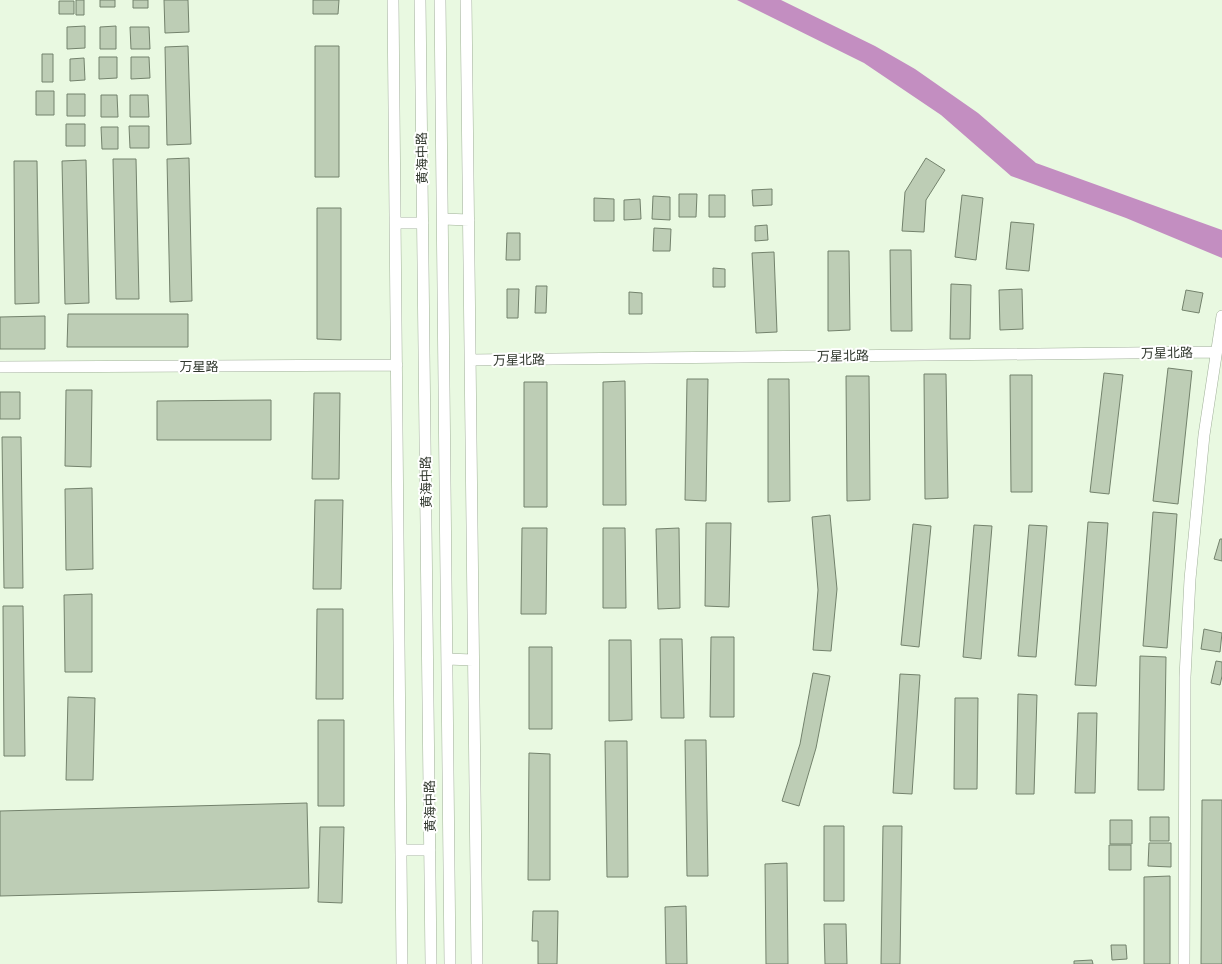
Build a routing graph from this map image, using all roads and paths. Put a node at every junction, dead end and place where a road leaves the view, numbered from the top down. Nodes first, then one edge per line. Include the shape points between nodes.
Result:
1 (393, 0) edge
2 (420, 0) edge
3 (440, 0) edge
4 (466, 0) edge
5 (443, 218) junction
6 (469, 220) junction
7 (396, 223) junction
8 (423, 223) junction
9 (1222, 316) edge
10 (1216, 352) junction
11 (470, 360) junction
12 (397, 365) junction
13 (0, 367) edge
14 (447, 659) junction
15 (473, 660) junction
16 (402, 850) junction
17 (430, 850) junction
18 (402, 964) edge
19 (431, 964) edge
20 (450, 964) edge
21 (477, 964) edge
22 (1184, 964) edge

1 - 7 street, 黄海中路
2 - 8 street, 黄海中路
3 - 5 street, 黄海中路
4 - 6 street
5 - 6 street
5 - 14 street, 黄海中路
6 - 11 street
7 - 8 street
7 - 12 street, 黄海中路
8 - 17 street, 黄海中路
9 - 10 street
10 - 11 street, 万星北路
10 - 22 street via 1204,435 1190,579 1186,654
11 - 15 street
12 - 13 street, 万星路
12 - 16 street, 黄海中路
14 - 15 street
14 - 20 street, 黄海中路
15 - 21 street
16 - 17 street
16 - 18 street, 黄海中路
17 - 19 street, 黄海中路

